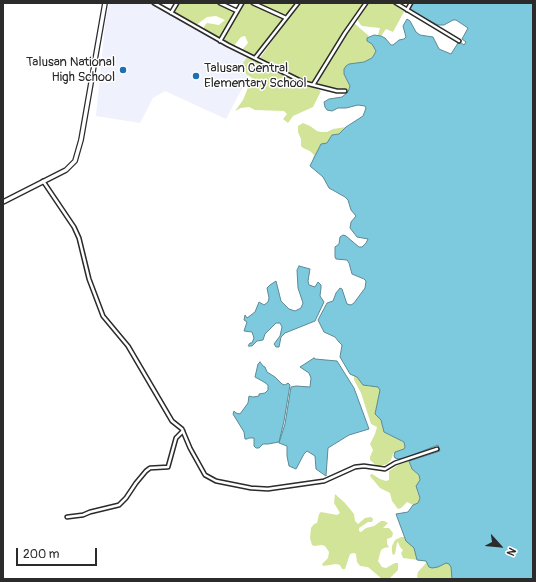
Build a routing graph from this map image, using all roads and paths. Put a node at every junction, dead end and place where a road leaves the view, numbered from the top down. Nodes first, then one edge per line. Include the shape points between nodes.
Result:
1 (105, 3) edge
2 (154, 3) edge
3 (177, 3) edge
4 (220, 3) edge
5 (242, 3) edge
6 (253, 3) edge
7 (298, 3) edge
8 (366, 3) edge
9 (396, 3) edge
10 (411, 3) edge
11 (407, 10) junction
12 (237, 11) junction
13 (171, 13) junction
14 (286, 18) junction
15 (220, 41) junction
16 (459, 41) dead end
17 (255, 58) junction
18 (313, 86) junction
19 (345, 91) dead end
20 (43, 182) junction
21 (3, 202) edge
22 (183, 431) junction
23 (437, 449) dead end
24 (67, 517) dead end

1 - 20 main road via 77,158 69,168
2 - 13 street
3 - 13 street
4 - 12 street
5 - 12 street
6 - 14 street
7 - 14 street
8 - 18 street
9 - 11 street
10 - 11 street
11 - 16 street
12 - 15 street
13 - 15 street
14 - 17 street
15 - 17 street
17 - 18 street
18 - 19 street
20 - 21 main road
20 - 22 street via 78,235 89,279 103,316 128,346 172,420
22 - 23 street via 205,475 216,481 259,490 324,482 356,467 385,469
22 - 24 street via 176,438 168,467 150,468 146,471 119,505

